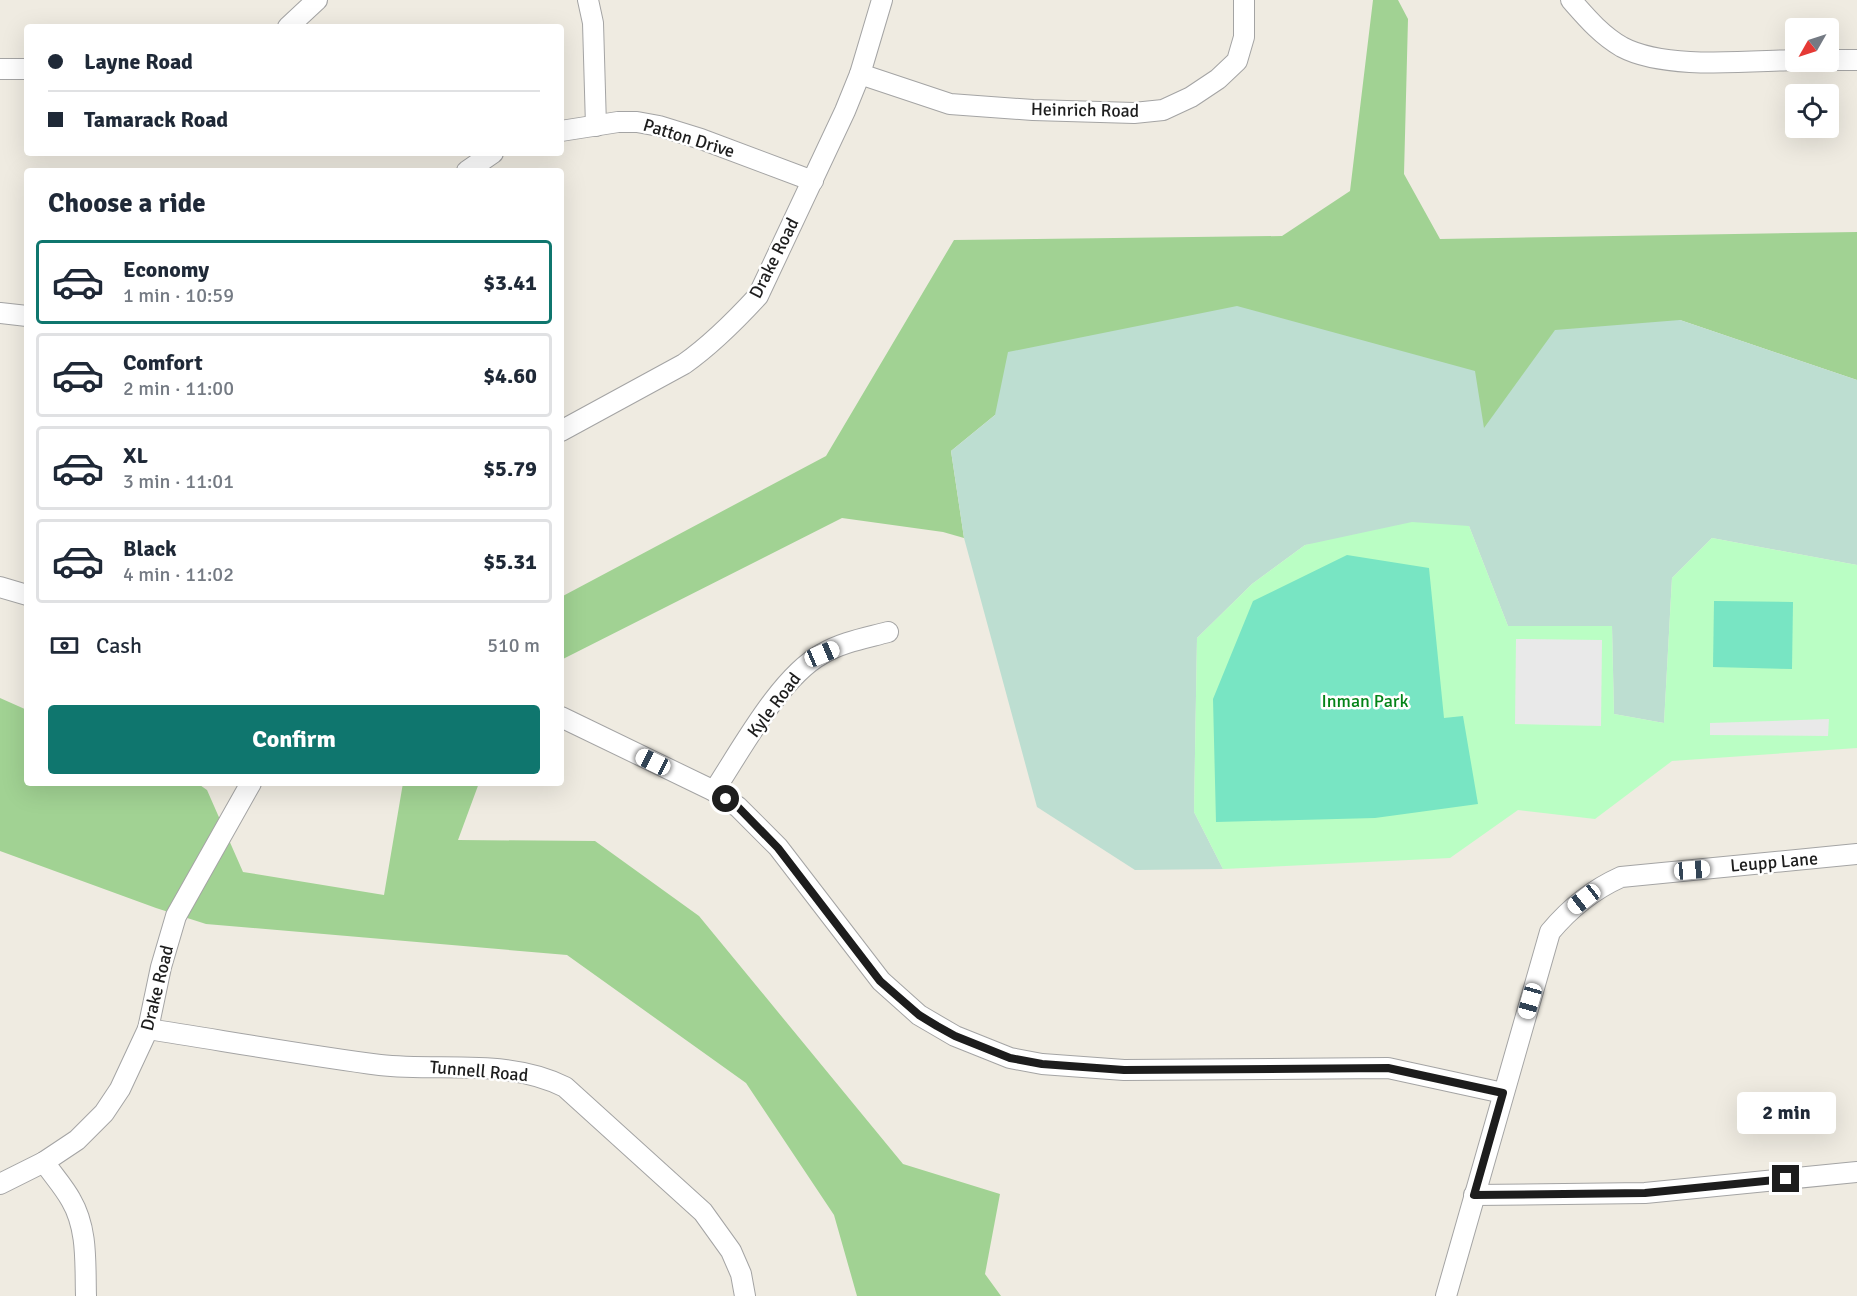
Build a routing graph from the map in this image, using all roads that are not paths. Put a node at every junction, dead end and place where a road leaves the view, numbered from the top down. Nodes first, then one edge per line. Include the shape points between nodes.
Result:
1 (317, 0) edge
2 (588, 0) edge
3 (882, 0) edge
4 (1244, 0) edge
5 (1571, 0) edge
6 (291, 24) edge
7 (1785, 60) edge
8 (1839, 60) edge
9 (1857, 60) edge
10 (0, 69) edge
11 (24, 69) edge
12 (860, 74) junction
13 (596, 126) junction
14 (564, 131) edge
15 (489, 156) edge
16 (471, 168) edge
17 (813, 181) junction
18 (0, 313) edge
19 (24, 316) edge
20 (564, 429) edge
21 (0, 587) edge
22 (24, 594) edge
23 (888, 632) dead end
24 (564, 718) edge
25 (249, 786) edge
26 (714, 791) junction
27 (1857, 854) edge
28 (148, 1029) junction
29 (1503, 1093) junction
30 (44, 1162) junction
31 (1857, 1172) edge
32 (0, 1184) edge
33 (1474, 1195) junction
34 (86, 1296) edge
35 (745, 1296) edge
36 (1446, 1296) edge

1 - 6 street
2 - 13 street via 593,23
3 - 12 street, Drake Road
4 - 12 street, Heinrich Road via 1244,36 1237,61 1191,97 1163,110 1134,113 950,104
5 - 7 street via 1595,27 1623,47 1655,58 1694,62
8 - 9 street
10 - 11 street
12 - 17 street, Drake Road
13 - 14 street, Patton Drive
13 - 17 street, Patton Drive via 637,122 659,126
15 - 16 street
17 - 20 street, Drake Road via 758,296 741,315 684,364
18 - 19 street
21 - 22 street
23 - 26 street, Kyle Road via 850,641 800,669 780,692
24 - 26 street
25 - 28 street, Drake Road via 176,916
26 - 29 street via 738,807 778,848 880,981 937,1026 1010,1058 1124,1070 1388,1068
27 - 29 street, Leupp Lane via 1621,877 1600,886 1567,912 1550,932
28 - 30 street, Drake Road via 120,1089 104,1113 77,1140
28 - 35 street, Tunnell Road via 382,1065 486,1068 550,1080 565,1087 703,1212 731,1251
29 - 33 street, Leupp Lane
30 - 32 street, Drake Road
30 - 34 street via 72,1201 81,1224
31 - 33 street via 1645,1193
33 - 36 street, Leupp Lane

